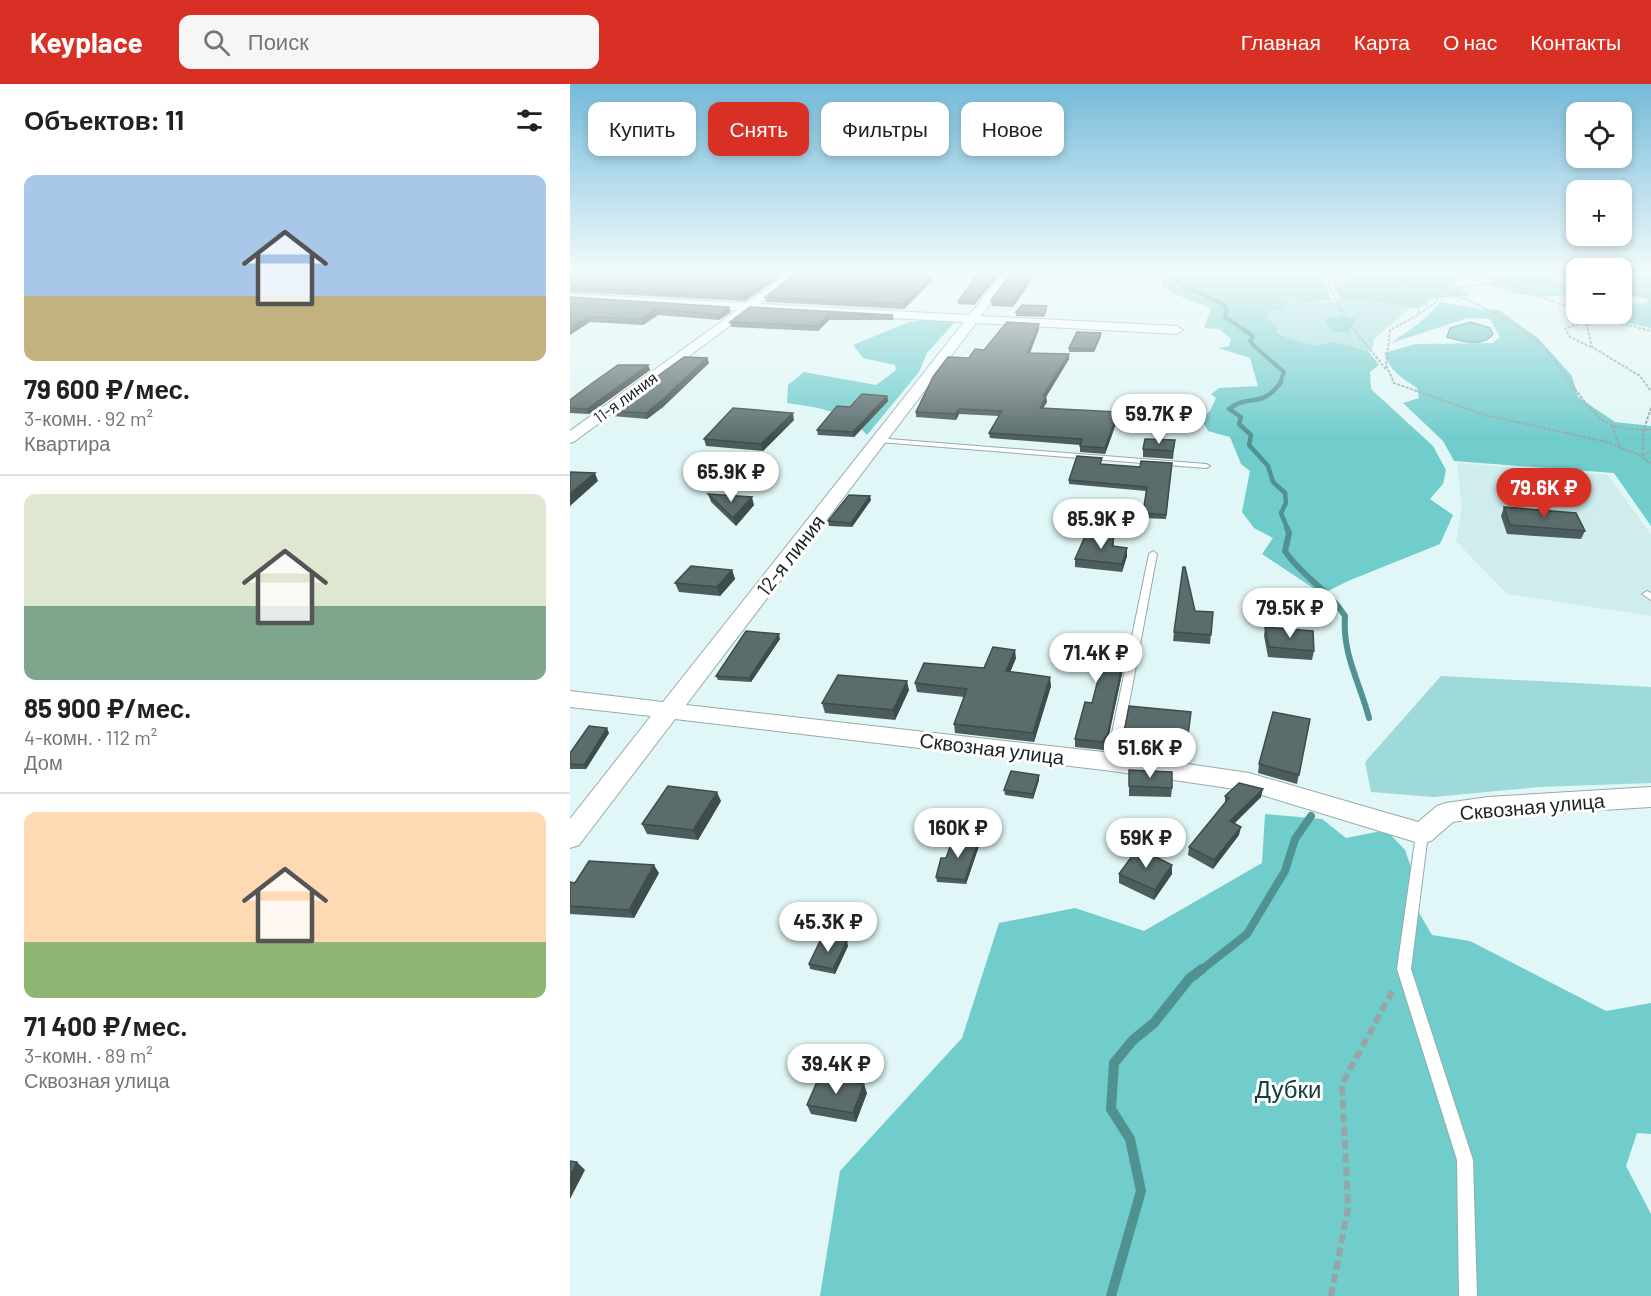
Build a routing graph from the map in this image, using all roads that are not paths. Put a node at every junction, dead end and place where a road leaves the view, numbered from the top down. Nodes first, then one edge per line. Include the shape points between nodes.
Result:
1 (720, 328) edge
2 (965, 328) edge
3 (1135, 328) edge
4 (1177, 330) dead end
5 (570, 438) edge
6 (879, 440) junction
7 (1206, 466) dead end
8 (1153, 554) dead end
9 (570, 699) edge
10 (670, 710) junction
11 (1112, 762) junction
12 (1651, 797) edge
13 (1422, 834) junction
14 (570, 838) edge
15 (1468, 1296) edge

1 - 5 street, 11-я линия
2 - 6 street, 12-я линия
3 - 4 street
6 - 7 lane
6 - 10 street, 12-я линия
8 - 11 lane
9 - 10 street, Сквозная улица
10 - 11 street, Сквозная улица
10 - 14 street, 12-я линия
11 - 13 street, Сквозная улица via 1249,782
12 - 13 street, Сквозная улица via 1446,813
13 - 15 lane via 1404,969 1465,1160

